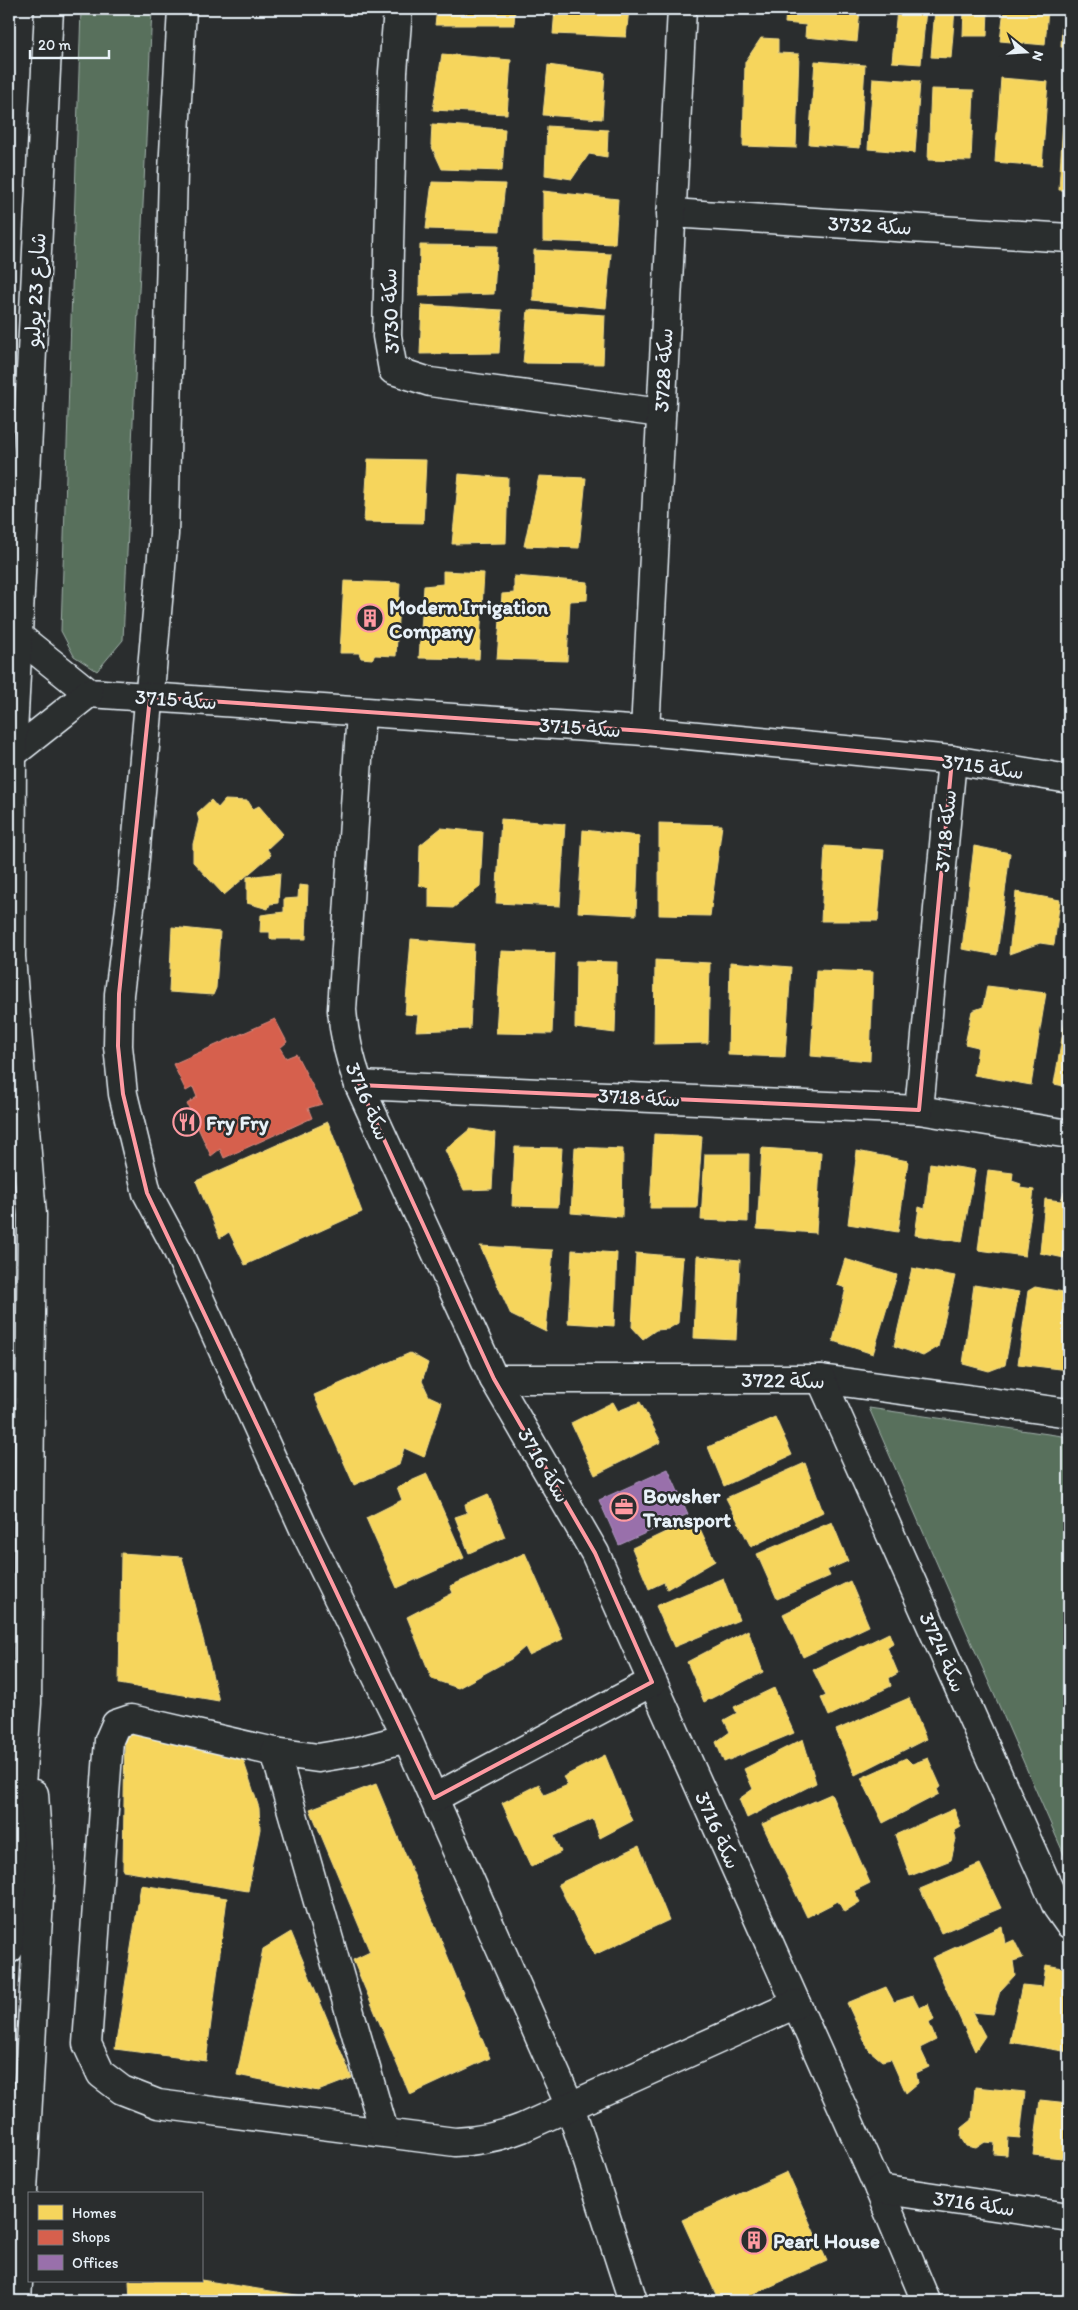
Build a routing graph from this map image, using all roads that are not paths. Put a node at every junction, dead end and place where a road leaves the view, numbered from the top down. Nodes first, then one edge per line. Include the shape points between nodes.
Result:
1 (49, 9) edge
2 (182, 9) edge
3 (398, 9) edge
4 (682, 9) edge
5 (671, 214) junction
6 (1069, 238) edge
7 (661, 413) junction
8 (18, 636) junction
9 (89, 693) junction
10 (150, 697) junction
11 (361, 712) junction
12 (646, 731) junction
13 (12, 754) junction
14 (952, 760) junction
15 (1069, 779) edge
16 (359, 1085) junction
17 (919, 1110) junction
18 (1069, 1134) edge
19 (494, 1379) junction
20 (821, 1379) junction
21 (1069, 1413) edge
22 (652, 1682) junction
23 (27, 1703) junction
24 (407, 1738) junction
25 (275, 1752) junction
26 (434, 1798) junction
27 (1069, 1924) edge
28 (9, 1949) edge
29 (796, 2004) junction
30 (570, 2106) junction
31 (384, 2132) junction
32 (879, 2189) junction
33 (1069, 2217) edge
34 (17, 2301) edge
35 (633, 2301) edge
36 (926, 2301) edge

1 - 8 street, شارع 23 يوليو
2 - 10 street via 172,171 164,534
3 - 7 street, سكة 3730 via 393,72 387,336 393,370 430,382
4 - 5 street, سكة 3728
5 - 6 street, سكة 3732
5 - 7 street, سكة 3728
7 - 12 street, سكة 3728
8 - 9 street
8 - 13 street, شارع 23 يوليو
9 - 10 street, سكة 3715
9 - 13 street
10 - 11 street, سكة 3715
10 - 24 street via 119,994 118,1046 123,1094 134,1142 147,1193 176,1247 305,1531
11 - 12 street, سكة 3715
11 - 16 street, سكة 3716 via 342,1010 343,1033
12 - 14 street, سكة 3715
13 - 23 street, شارع 23 يوليو via 11,956 32,1215
14 - 15 street, سكة 3715
14 - 17 street, سكة 3718
16 - 17 street, سكة 3718
16 - 19 street, سكة 3716
17 - 18 street, سكة 3718
19 - 20 street, سكة 3722
19 - 22 street, سكة 3716 via 595,1553
20 - 21 street, سكة 3722
20 - 27 street, سكة 3724 via 1053,1898
22 - 26 street
22 - 29 street, سكة 3716
23 - 28 street, شارع 23 يوليو
23 - 34 street via 40,1880
24 - 25 street via 318,1758
24 - 26 street
25 - 31 street
25 - 31 street via 131,1719 116,1724 110,1740 87,2044 101,2074 122,2090 158,2104
26 - 30 street
29 - 30 street
29 - 32 street, سكة 3716
30 - 31 street via 501,2136 478,2141 455,2142
30 - 35 street
32 - 33 street, سكة 3716
32 - 36 street, سكة 3716

